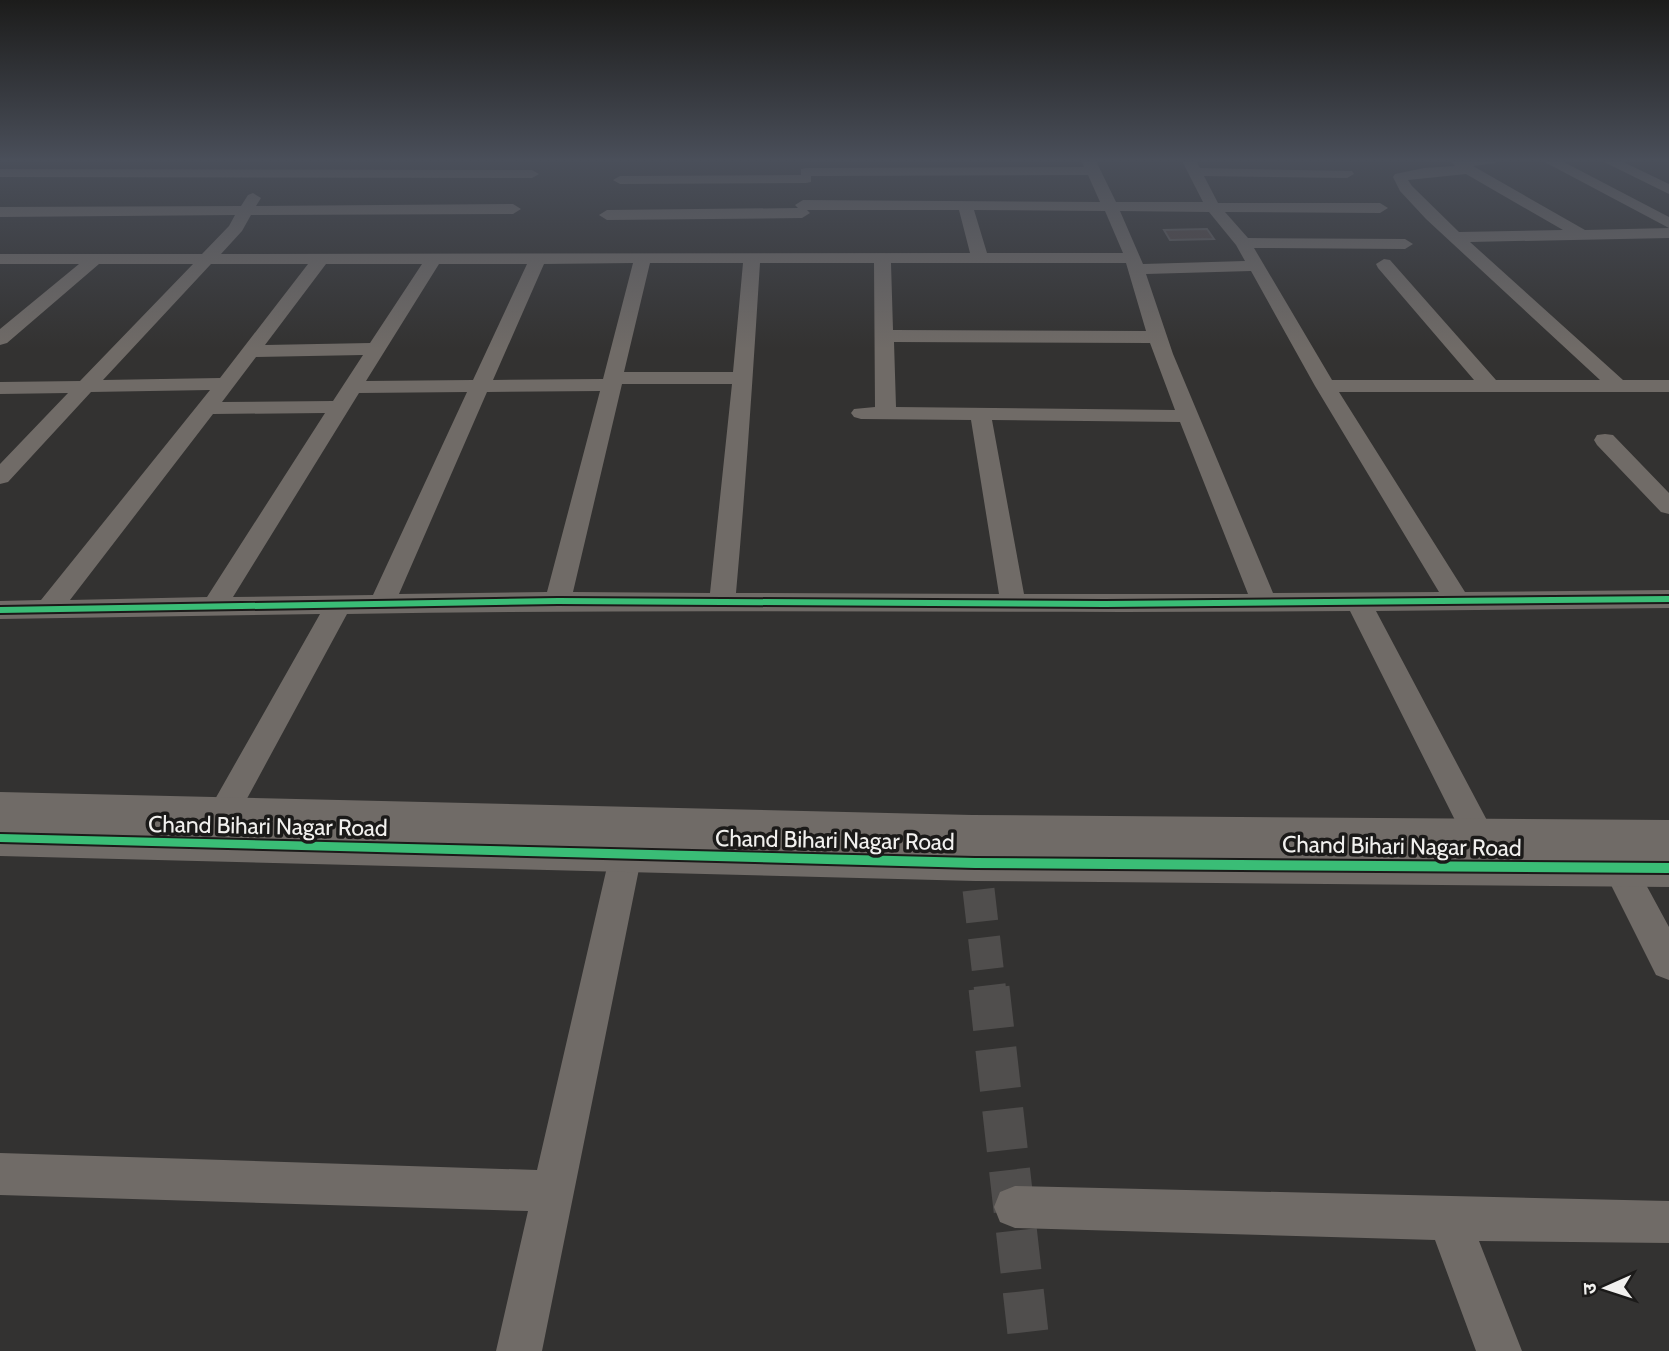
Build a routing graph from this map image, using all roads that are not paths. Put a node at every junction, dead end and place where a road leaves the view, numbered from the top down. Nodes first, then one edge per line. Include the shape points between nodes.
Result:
1 (239, 222) edge
2 (507, 222) edge
3 (970, 222) edge
4 (1118, 222) edge
5 (1225, 222) edge
6 (1441, 222) edge
7 (1561, 222) edge
8 (1669, 233) edge
9 (1585, 236) junction
10 (1458, 237) junction
11 (1243, 243) junction
12 (1405, 244) dead end
13 (538, 257) junction
14 (643, 257) junction
15 (752, 257) junction
16 (882, 257) junction
17 (96, 258) junction
18 (209, 258) junction
19 (491, 258) junction
20 (981, 258) junction
21 (0, 259) edge
22 (433, 259) junction
23 (320, 260) junction
24 (1134, 263) junction
25 (1384, 264) dead end
26 (1255, 267) junction
27 (884, 336) junction
28 (1156, 337) junction
29 (0, 339) edge
30 (376, 349) junction
31 (251, 351) junction
32 (744, 378) junction
33 (612, 382) junction
34 (225, 384) junction
35 (481, 386) junction
36 (1325, 386) junction
37 (1490, 386) junction
38 (1618, 386) junction
39 (1669, 386) edge
40 (351, 387) junction
41 (0, 388) edge
42 (86, 388) junction
43 (339, 407) junction
44 (207, 408) junction
45 (861, 412) dead end
46 (886, 413) junction
47 (980, 414) junction
48 (1190, 416) junction
49 (1605, 440) dead end
50 (0, 477) edge
51 (1640, 478) junction
52 (1669, 478) edge
53 (1669, 507) edge
54 (1669, 599) edge
55 (1457, 600) junction
56 (558, 601) junction
57 (1358, 601) junction
58 (722, 602) junction
59 (1264, 602) junction
60 (1013, 603) junction
61 (339, 604) junction
62 (382, 604) junction
63 (214, 607) junction
64 (48, 609) junction
65 (0, 610) edge
66 (0, 809) edge
67 (214, 829) junction
68 (1479, 836) junction
69 (0, 838) edge
70 (1669, 838) edge
71 (629, 839) junction
72 (1619, 867) junction
73 (1669, 868) edge
74 (1669, 963) edge
75 (4, 1182) edge
76 (554, 1191) junction
77 (1015, 1207) dead end
78 (1449, 1219) junction
79 (1669, 1222) edge
80 (519, 1351) edge
81 (1499, 1351) edge

1 - 18 street
2 - 19 street
3 - 20 street
4 - 24 street
5 - 11 street
6 - 10 street
7 - 9 street
8 - 9 street
9 - 10 street
10 - 38 street
11 - 12 street
11 - 26 street
13 - 14 street via 592,252
13 - 19 street
13 - 35 street
14 - 15 street
14 - 33 street
15 - 16 street via 800,252
15 - 32 street
16 - 20 street
16 - 27 street
17 - 18 street
17 - 21 street
17 - 29 street
18 - 23 street
18 - 42 street
19 - 22 street
20 - 24 street
22 - 23 street
22 - 30 street
23 - 31 street
24 - 26 street
24 - 28 street
25 - 37 street
26 - 36 street
27 - 28 street
27 - 46 street
28 - 48 street
30 - 31 street
30 - 40 street
31 - 34 street
32 - 33 street
32 - 58 street
33 - 35 street
33 - 56 street
34 - 42 street
34 - 44 street
35 - 40 street
35 - 62 street
36 - 37 street
36 - 55 street
37 - 38 street
38 - 39 street
40 - 43 street
41 - 42 street
42 - 50 street
43 - 44 street
43 - 63 street
44 - 64 street
45 - 46 street
46 - 47 street
47 - 48 street
47 - 60 street
48 - 59 street
49 - 51 street
51 - 52 street
51 - 53 street
54 - 55 street
55 - 57 street
56 - 58 street
56 - 62 street
57 - 59 street
57 - 68 street
58 - 60 street
59 - 60 street
61 - 62 street
61 - 63 street
61 - 67 street
63 - 64 street
64 - 65 street
66 - 67 street, Chand Bihari Nagar Road
67 - 69 street, Chand Bihari Nagar Road
67 - 71 street, Chand Bihari Nagar Road
68 - 70 street, Chand Bihari Nagar Road
68 - 71 street, Chand Bihari Nagar Road via 972,833
71 - 72 street, Chand Bihari Nagar Road via 975,863
71 - 76 street
72 - 73 street, Chand Bihari Nagar Road
72 - 74 street
75 - 76 street
76 - 80 street
77 - 78 street
78 - 79 street
78 - 81 street

